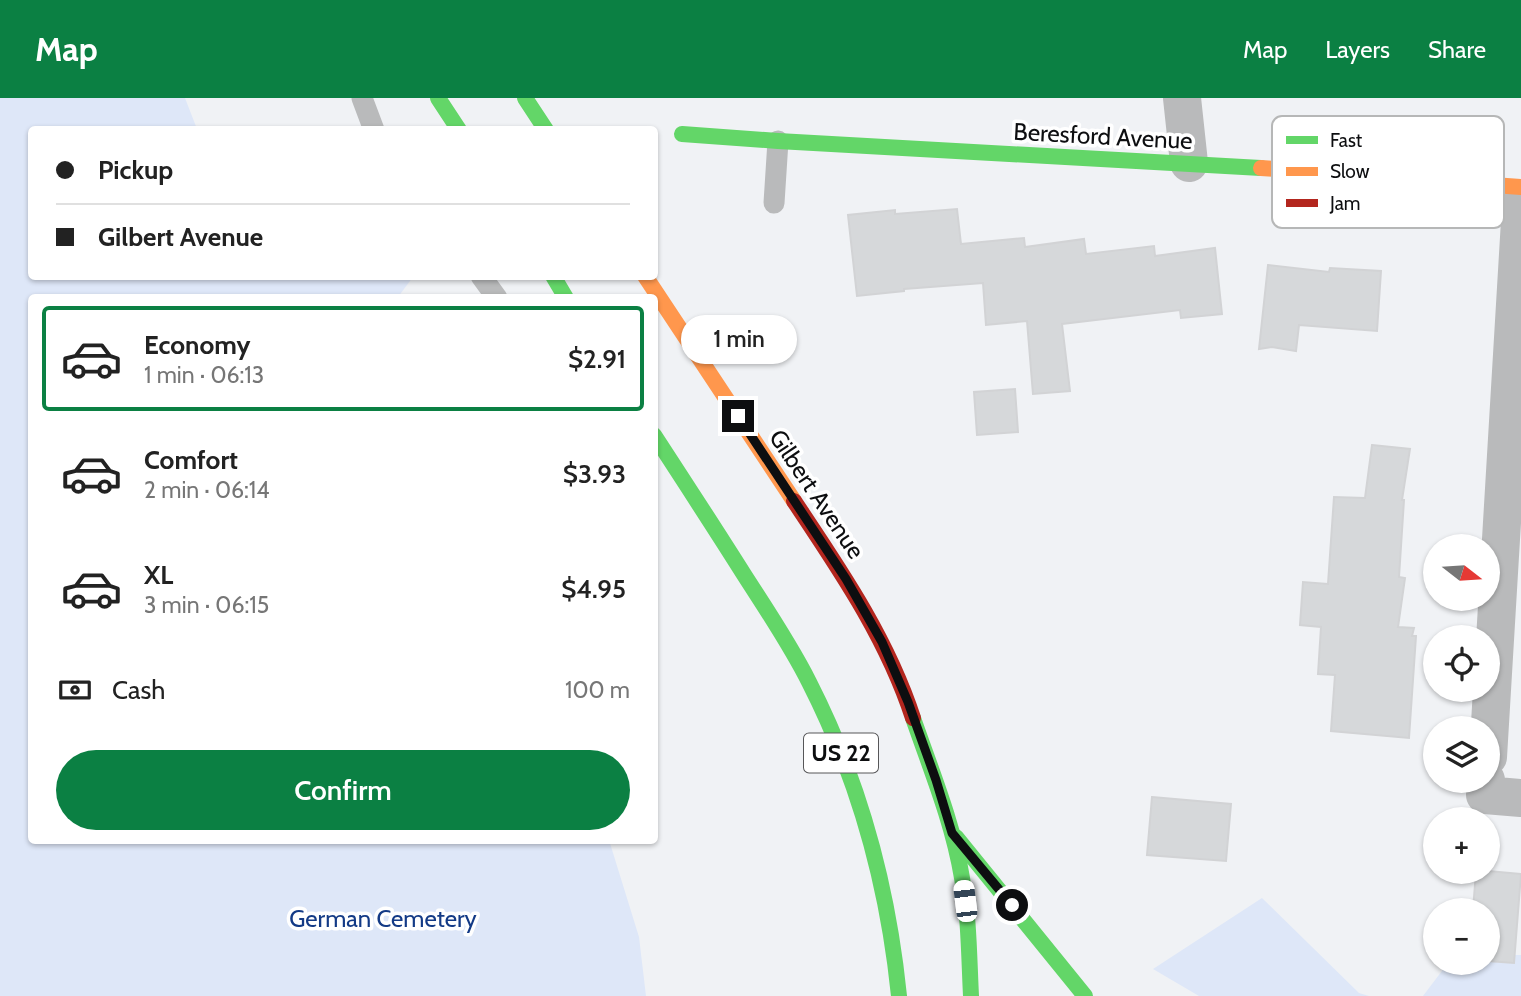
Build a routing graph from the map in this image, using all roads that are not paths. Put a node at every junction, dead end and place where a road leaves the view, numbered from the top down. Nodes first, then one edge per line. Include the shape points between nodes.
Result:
1 (362, 98) edge
2 (438, 98) edge
3 (1182, 98) edge
4 (528, 100) edge
5 (372, 126) edge
6 (456, 126) edge
7 (544, 126) edge
8 (682, 134) dead end
9 (778, 141) junction
10 (1189, 163) junction
11 (1272, 169) edge
12 (774, 203) dead end
13 (1521, 204) edge
14 (658, 296) edge
15 (658, 441) edge
16 (1490, 716) edge
17 (1485, 793) edge
18 (1521, 798) edge
19 (952, 833) junction
20 (899, 996) edge
21 (971, 996) edge
22 (1085, 996) edge

1 - 5 lane
2 - 6 main road
3 - 10 street
4 - 7 main road
8 - 9 main road, Beresford Avenue
9 - 10 main road, Beresford Avenue
9 - 12 lane
10 - 11 main road, Beresford Avenue
13 - 16 street
14 - 19 main road, Gilbert Avenue via 846,579 882,642 908,702
15 - 20 main road, US 22 via 777,625 818,700 873,846
17 - 18 street
19 - 21 main road, Gilbert Avenue via 968,924
19 - 22 main road

